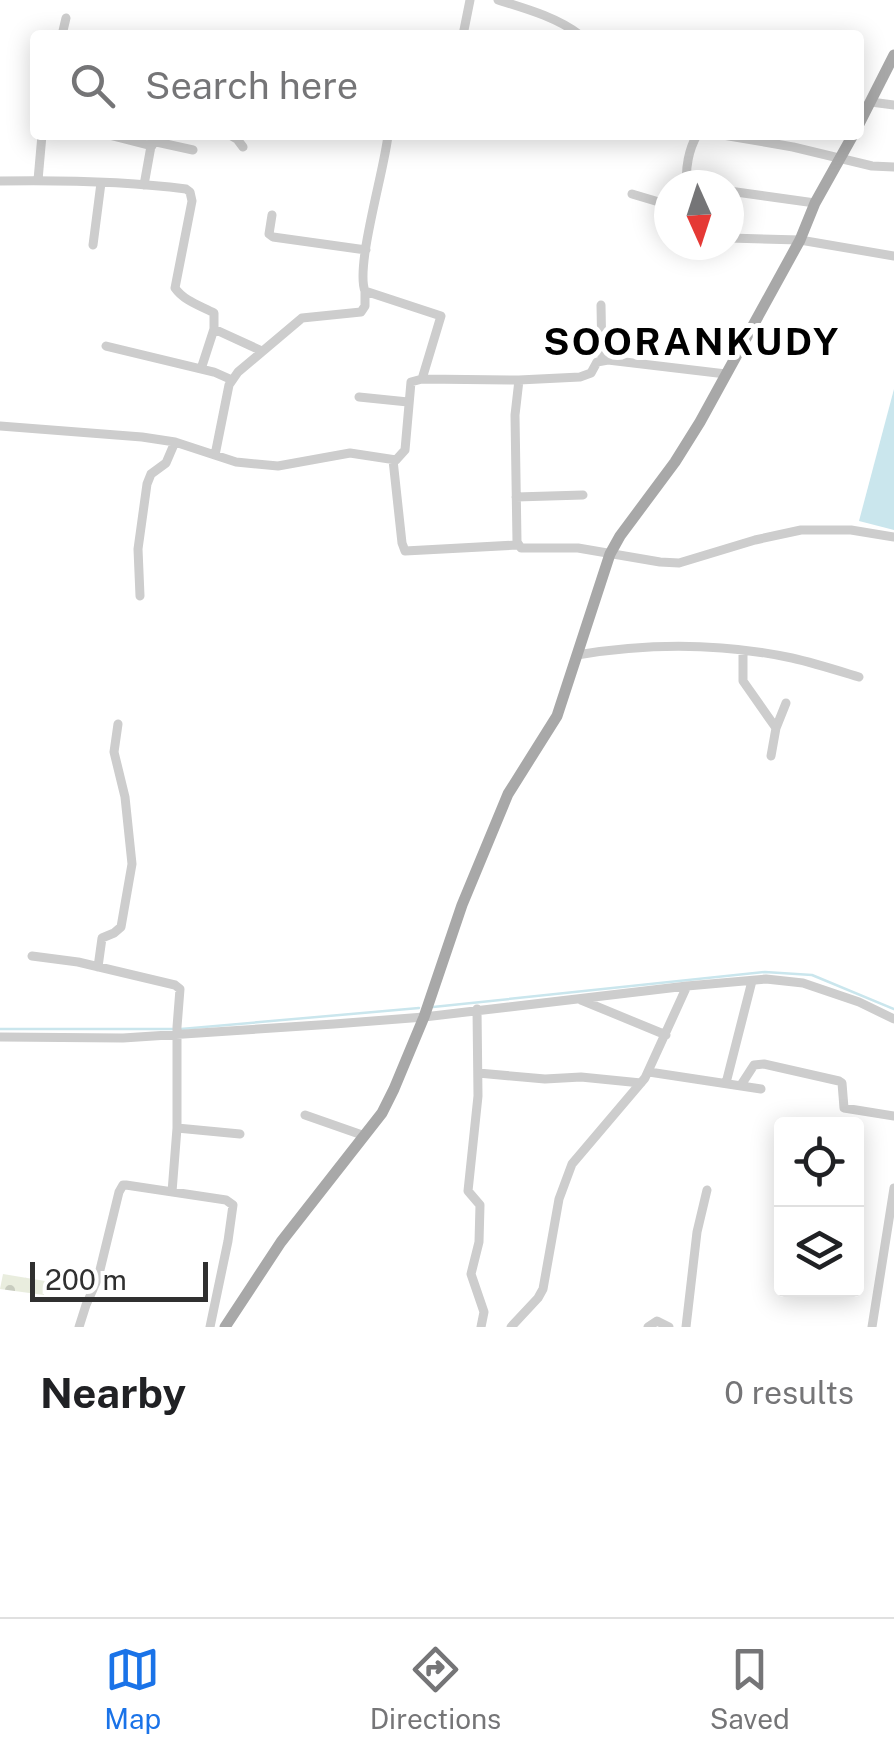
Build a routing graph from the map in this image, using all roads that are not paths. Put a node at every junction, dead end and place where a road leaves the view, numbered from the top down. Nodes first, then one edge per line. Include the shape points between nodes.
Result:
1 (470, 0) edge
2 (498, 0) edge
3 (66, 18) dead end
4 (63, 30) edge
5 (464, 30) edge
6 (573, 30) edge
7 (894, 56) edge
8 (871, 102) junction
9 (894, 105) edge
10 (864, 115) edge
11 (42, 140) edge
12 (238, 140) edge
13 (387, 140) edge
14 (694, 140) edge
15 (753, 140) edge
16 (795, 140) edge
17 (850, 140) edge
18 (153, 141) edge
19 (243, 147) dead end
20 (794, 147) junction
21 (193, 150) dead end
22 (841, 158) junction
23 (894, 167) edge
24 (687, 170) edge
25 (38, 180) junction
26 (0, 181) edge
27 (101, 183) junction
28 (144, 185) junction
29 (744, 193) edge
30 (632, 194) dead end
31 (654, 201) edge
32 (815, 203) junction
33 (272, 215) dead end
34 (744, 238) edge
35 (800, 240) junction
36 (93, 245) dead end
37 (366, 250) junction
38 (894, 256) edge
39 (366, 291) junction
40 (601, 305) dead end
41 (214, 328) junction
42 (106, 346) dead end
43 (262, 351) junction
44 (602, 360) junction
45 (202, 369) junction
46 (726, 374) junction
47 (422, 379) junction
48 (232, 380) junction
49 (519, 380) junction
50 (359, 397) dead end
51 (408, 402) junction
52 (0, 426) edge
53 (175, 442) junction
54 (215, 455) junction
55 (394, 460) junction
56 (582, 495) dead end
57 (516, 497) junction
58 (894, 538) edge
59 (517, 545) junction
60 (610, 554) junction
61 (140, 596) dead end
62 (742, 651) junction
63 (577, 654) junction
64 (859, 676) dead end
65 (786, 703) dead end
66 (118, 724) dead end
67 (776, 728) junction
68 (771, 756) dead end
69 (32, 956) dead end
70 (98, 967) junction
71 (752, 981) junction
72 (686, 986) junction
73 (579, 998) junction
74 (477, 1009) junction
75 (424, 1017) junction
76 (894, 1019) edge
77 (178, 1032) junction
78 (666, 1035) junction
79 (0, 1037) edge
80 (648, 1072) junction
81 (478, 1073) junction
82 (641, 1083) junction
83 (726, 1083) junction
84 (741, 1086) junction
85 (762, 1089) dead end
86 (304, 1115) dead end
87 (894, 1116) edge
88 (177, 1128) junction
89 (240, 1134) dead end
90 (365, 1136) junction
91 (894, 1188) edge
92 (707, 1190) dead end
93 (172, 1192) junction
94 (80, 1327) edge
95 (210, 1327) edge
96 (224, 1327) edge
97 (481, 1327) edge
98 (511, 1327) edge
99 (648, 1327) edge
100 (670, 1327) edge
101 (686, 1327) edge
102 (872, 1327) edge

1 - 5 street
2 - 6 street
3 - 4 street
7 - 8 main road
8 - 9 street
8 - 10 main road
11 - 25 street
12 - 19 street
13 - 37 street
14 - 24 street
15 - 20 street
16 - 20 street
17 - 22 main road
18 - 21 street
18 - 28 street
20 - 22 street
22 - 23 street
22 - 32 main road
25 - 26 street
25 - 27 street
27 - 28 street
27 - 36 street
28 - 41 street via 190,192 176,288 214,312
29 - 32 street
30 - 31 street
32 - 35 main road
33 - 37 street via 272,237
34 - 35 street
35 - 38 street
35 - 46 main road
37 - 39 street
39 - 43 street via 361,312 305,316
39 - 47 street via 441,316
40 - 44 street
41 - 43 street
41 - 45 street
42 - 45 street
43 - 48 street
44 - 46 street
44 - 49 street via 586,376
45 - 48 street
46 - 60 main road
47 - 49 street
47 - 51 street via 411,382
48 - 54 street
49 - 57 street
50 - 51 street
51 - 55 street via 405,450
52 - 53 street
53 - 54 street
53 - 61 street via 146,484
54 - 55 street via 278,466 350,454
55 - 59 street via 404,551
56 - 57 street
57 - 59 street
58 - 60 street via 801,530 688,562
59 - 60 street
60 - 63 main road
62 - 63 street via 658,645
62 - 64 street
62 - 67 street via 743,681
63 - 75 main road via 558,716 493,829
65 - 67 street
66 - 70 street via 114,752 132,864 120,927 102,938
67 - 68 street
69 - 70 street
70 - 77 street via 178,986
71 - 72 street
71 - 76 street via 804,984
71 - 83 street
72 - 73 street
72 - 78 street
73 - 74 street
73 - 78 street
74 - 75 street
74 - 81 street
75 - 77 street
75 - 90 main road via 394,1089
77 - 79 street
77 - 88 street
78 - 80 street
80 - 82 street
80 - 83 street
81 - 82 street
81 - 97 street via 468,1190 480,1204 471,1274 483,1306
82 - 98 street via 572,1164 543,1289
83 - 84 street
84 - 85 street
84 - 87 street via 754,1064 764,1064 839,1081 844,1108
86 - 90 street
88 - 89 street
88 - 93 street
90 - 96 main road via 280,1242
91 - 102 street
92 - 101 street
93 - 94 street via 121,1188
93 - 95 street via 233,1205
99 - 100 street via 657,1320

